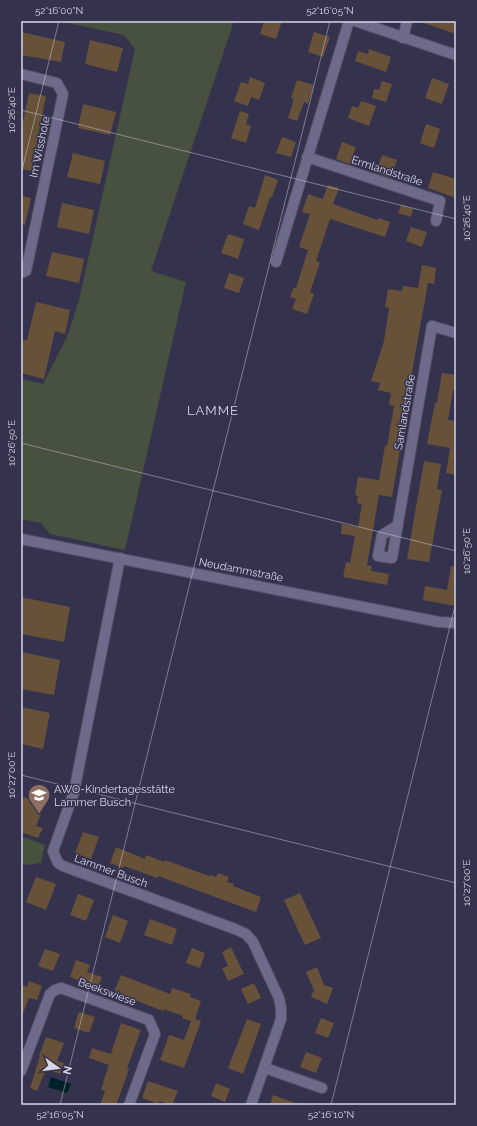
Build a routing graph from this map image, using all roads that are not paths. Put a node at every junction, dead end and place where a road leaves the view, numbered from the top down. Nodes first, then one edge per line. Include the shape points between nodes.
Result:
1 (349, 21) edge
2 (355, 21) edge
3 (407, 21) edge
4 (403, 38) junction
5 (456, 55) edge
6 (21, 74) edge
7 (307, 156) junction
8 (436, 221) dead end
9 (276, 262) dead end
10 (21, 273) edge
11 (456, 334) edge
12 (398, 525) dead end
13 (21, 539) edge
14 (120, 558) junction
15 (456, 623) edge
16 (264, 1068) junction
17 (21, 1071) edge
18 (322, 1088) dead end
19 (129, 1105) edge
20 (251, 1105) edge

1 - 7 street
2 - 4 street
3 - 4 street
4 - 5 street
6 - 10 street, Im Wisshole via 57,83 63,94 26,271
7 - 8 street, Ermlandstraße via 440,201
7 - 9 street
11 - 12 street, Samlandstraße via 432,326
13 - 14 street, Neudammstraße
14 - 15 street, Neudammstraße via 424,619
14 - 16 street, Lammer Busch via 74,792 54,851 58,863 63,866 246,934 253,942 280,998 281,1019
16 - 18 street
16 - 20 street, Lammer Busch
17 - 19 street, Beekswiese via 50,994 61,988 149,1020 155,1034

